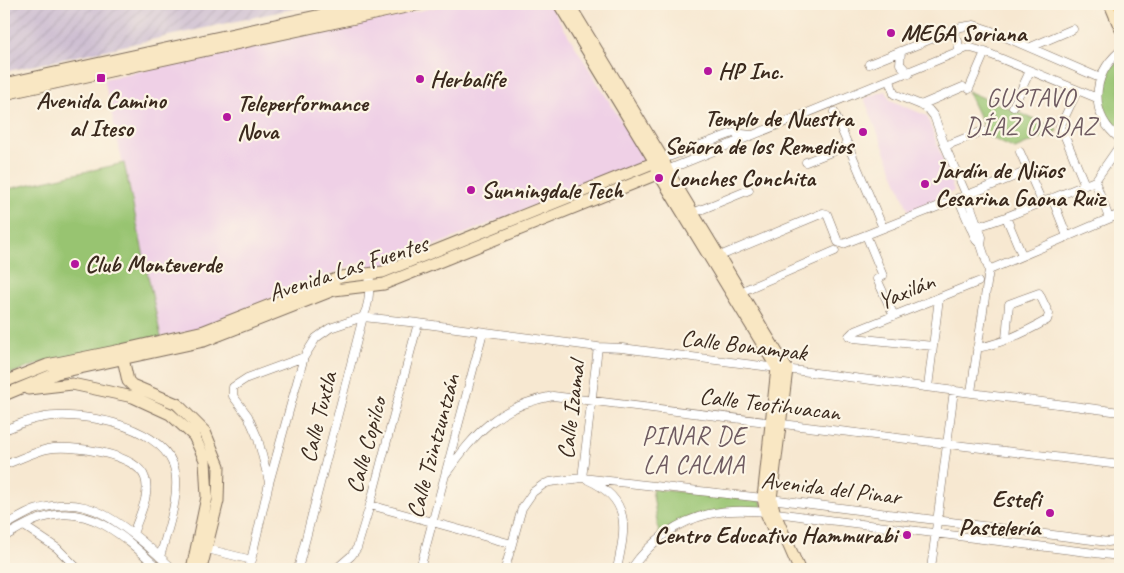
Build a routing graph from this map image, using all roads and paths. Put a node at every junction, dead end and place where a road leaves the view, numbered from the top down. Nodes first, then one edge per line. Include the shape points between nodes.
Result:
1 (372, 4) edge
2 (420, 4) edge
3 (559, 4) edge
4 (569, 4) edge
5 (1110, 4) edge
6 (341, 12) edge
7 (1120, 28) edge
8 (1073, 29) dead end
9 (951, 31) junction
10 (1031, 48) junction
11 (1120, 51) edge
12 (901, 52) junction
13 (959, 52) junction
14 (985, 52) junction
15 (869, 64) dead end
16 (1030, 71) junction
17 (909, 74) junction
18 (1100, 78) junction
19 (890, 80) junction
20 (4, 84) edge
21 (1077, 91) junction
22 (4, 94) edge
23 (1097, 98) junction
24 (921, 105) junction
25 (1014, 107) dead end
26 (834, 112) dead end
27 (983, 131) dead end
28 (754, 135) junction
29 (1120, 139) edge
30 (849, 145) junction
31 (1120, 145) edge
32 (944, 146) junction
33 (1020, 152) dead end
34 (659, 160) junction
35 (806, 162) dead end
36 (1028, 171) junction
37 (663, 172) junction
38 (1095, 180) junction
39 (1085, 185) junction
40 (749, 190) dead end
41 (966, 194) junction
42 (958, 198) junction
43 (1052, 198) junction
44 (1042, 202) junction
45 (693, 213) junction
46 (1120, 214) edge
47 (1006, 217) junction
48 (1109, 218) junction
49 (975, 227) junction
50 (883, 228) junction
51 (866, 235) junction
52 (1067, 236) junction
53 (837, 248) junction
54 (1022, 255) junction
55 (715, 258) junction
56 (989, 270) junction
57 (369, 280) junction
58 (978, 282) dead end
59 (747, 289) dead end
60 (939, 298) junction
61 (894, 316) junction
62 (363, 318) junction
63 (418, 323) junction
64 (483, 332) junction
65 (1006, 339) junction
66 (933, 346) junction
67 (598, 347) junction
68 (977, 348) junction
69 (122, 355) junction
70 (304, 357) junction
71 (782, 368) junction
72 (4, 382) edge
73 (928, 387) junction
74 (954, 390) junction
75 (971, 392) junction
76 (9, 393) edge
77 (592, 401) junction
78 (1120, 412) edge
79 (776, 424) junction
80 (4, 430) edge
81 (947, 444) junction
82 (4, 465) edge
83 (1120, 465) edge
84 (445, 474) junction
85 (582, 478) junction
86 (269, 483) junction
87 (767, 499) junction
88 (370, 505) junction
89 (770, 514) junction
90 (937, 520) junction
91 (433, 523) junction
92 (113, 525) junction
93 (4, 526) edge
94 (24, 526) junction
95 (936, 533) junction
96 (133, 534) junction
97 (4, 537) edge
98 (1120, 540) edge
99 (512, 544) junction
100 (202, 547) junction
101 (1120, 553) edge
102 (160, 557) junction
103 (252, 560) junction
104 (78, 569) edge
105 (159, 569) edge
106 (173, 569) edge
107 (192, 569) edge
108 (201, 569) edge
109 (249, 569) edge
110 (298, 569) edge
111 (336, 569) edge
112 (420, 569) edge
113 (505, 569) edge
114 (617, 569) edge
115 (631, 569) edge
116 (791, 569) edge
117 (799, 569) edge
118 (931, 569) edge

1 - 6 street
2 - 6 street
3 - 34 street
4 - 34 street
5 - 7 street
6 - 20 street
6 - 22 street
8 - 10 street
9 - 10 street via 974,25
9 - 12 street
9 - 13 street via 958,41
10 - 18 street
11 - 18 street
12 - 15 street
12 - 17 street via 900,64
13 - 14 street, Avenida Las Fuentes via 971,48
13 - 17 street, Avenida Las Fuentes
14 - 16 street, Avenida Las Fuentes
14 - 24 street via 966,88
16 - 21 street, Avenida Las Fuentes
16 - 25 street
17 - 19 street, Avenida Las Fuentes
18 - 23 street
19 - 24 street via 894,94
19 - 28 street, Avenida Las Fuentes
21 - 23 street, Avenida Las Fuentes
21 - 39 street via 1062,129
23 - 29 street via 1103,118
24 - 32 street via 934,116
26 - 30 street
27 - 32 street
28 - 34 street, Avenida Las Fuentes via 733,133
28 - 37 street, Avenida Las Fuentes
30 - 35 street
30 - 50 street
31 - 38 street
32 - 41 street
33 - 36 street
34 - 37 street
34 - 57 street, Avenida Las Fuentes
36 - 41 street
36 - 44 street
37 - 45 street
37 - 55 street
37 - 57 street, Avenida Las Fuentes via 384,284
38 - 39 street
38 - 48 street
39 - 43 street
40 - 45 street
41 - 42 street
41 - 49 street
42 - 49 street
42 - 50 street
43 - 44 street
43 - 52 street
44 - 47 street
45 - 55 street
46 - 48 street
47 - 49 street
47 - 54 street
48 - 52 street
49 - 56 street via 982,237 981,245
50 - 51 street
51 - 53 street
51 - 61 street
52 - 54 street
53 - 55 street via 827,214 823,213
53 - 59 street
54 - 56 street
55 - 71 street
56 - 68 street
57 - 62 street, Calle Tuxtla via 369,302
57 - 69 street, Avenida Las Fuentes via 334,290 204,341
58 - 60 street, Yaxilán
60 - 61 street, Yaxilán
60 - 66 street
61 - 66 street, Yaxilán via 849,336
62 - 63 street, Calle Bonampak
62 - 70 street via 323,332
62 - 110 street, Calle Tuxtla
63 - 64 street, Calle Bonampak
63 - 88 street, Calle Copilco
64 - 67 street, Calle Bonampak
64 - 84 street, Calle Tzintzuntzán
65 - 65 street via 1009,304 1040,294 1049,319
65 - 68 street
66 - 73 street
67 - 71 street, Calle Bonampak
67 - 77 street, Calle Izamal
68 - 75 street
69 - 72 street, Avenida Las Fuentes via 47,365
69 - 76 street, Avenida Las Fuentes via 57,373
69 - 100 street via 128,381 132,385 176,404 205,432 219,466 218,502
70 - 86 street
70 - 86 street via 247,378 233,387 233,396 248,416 258,439
71 - 73 street, Calle Bonampak
71 - 79 street
73 - 74 street, Calle Bonampak
74 - 75 street, Calle Bonampak
74 - 81 street
75 - 78 street, Calle Bonampak
76 - 100 street via 72,384 134,397 170,414 194,436 205,460 207,497
77 - 79 street, Calle Teotihuacan
77 - 84 street, Calle Teotihuacan via 552,396 519,405 479,432
77 - 85 street, Calle Izamal
79 - 81 street, Calle Teotihuacan
79 - 87 street
80 - 102 street via 40,418 76,416 128,428 156,443 167,454 175,474 173,508
81 - 83 street, Calle Teotihuacan
81 - 90 street
82 - 96 street via 47,449 62,447 113,455 126,461 140,469 146,488
84 - 91 street, Calle Tzintzuntzán
85 - 87 street, Avenida del Pinar
85 - 99 street, Avenida del Pinar via 550,482 533,492 522,508
85 - 114 street via 600,486 616,500 623,516 625,531
86 - 103 street
87 - 89 street
87 - 90 street, Avenida del Pinar
88 - 91 street
88 - 111 street, Calle Copilco via 356,548
89 - 95 street, Avenida del Pinar
89 - 115 street, Avenida del Pinar via 721,512 689,520 654,541
89 - 116 street
89 - 117 street
90 - 95 street
90 - 98 street, Avenida del Pinar via 1108,542
91 - 99 street
91 - 112 street, Calle Tzintzuntzán
92 - 93 street via 85,507 68,505 49,506
92 - 94 street via 65,514 41,518
92 - 96 street
92 - 105 street
94 - 97 street
94 - 104 street via 57,548
95 - 101 street, Avenida del Pinar via 1111,555
95 - 118 street
96 - 102 street
99 - 113 street, Avenida del Pinar
100 - 103 street
100 - 107 street
100 - 108 street
102 - 106 street
103 - 109 street

